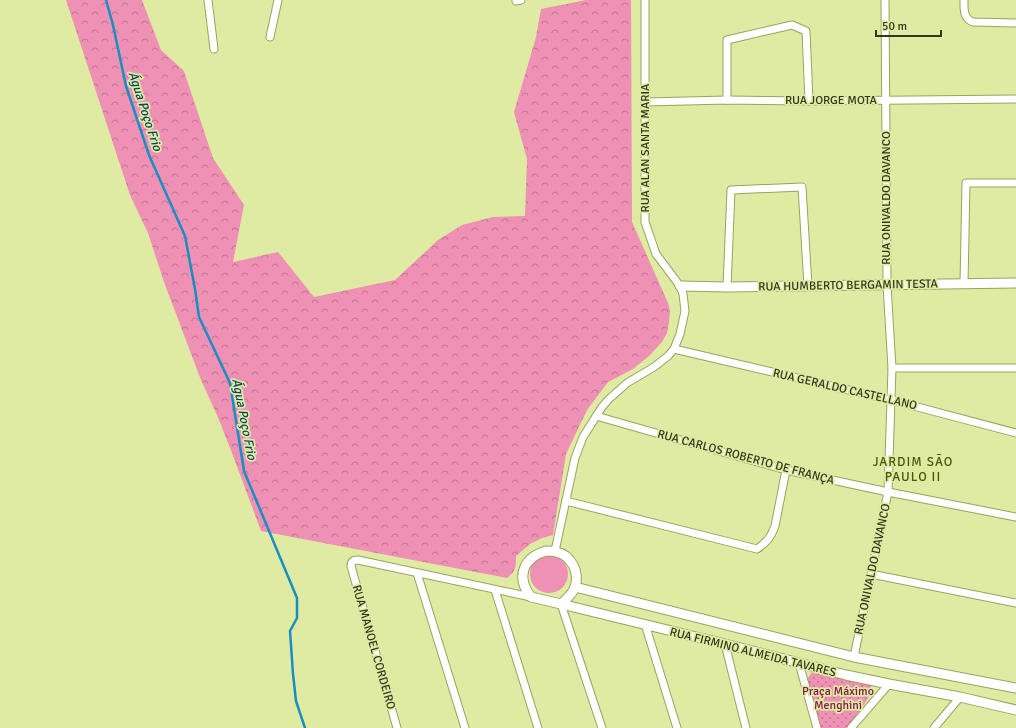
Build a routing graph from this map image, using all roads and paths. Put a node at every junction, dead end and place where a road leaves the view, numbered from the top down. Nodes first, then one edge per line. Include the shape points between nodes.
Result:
1 (208, 0) edge
2 (278, 0) edge
3 (645, 0) edge
4 (885, 0) edge
5 (964, 0) edge
6 (1016, 23) edge
7 (270, 37) dead end
8 (214, 48) dead end
9 (1016, 99) edge
10 (727, 100) junction
11 (886, 100) junction
12 (809, 101) junction
13 (645, 102) junction
14 (1016, 183) edge
15 (1016, 283) edge
16 (964, 284) junction
17 (887, 285) junction
18 (680, 286) junction
19 (808, 286) junction
20 (727, 287) junction
21 (674, 349) junction
22 (892, 368) junction
23 (1016, 368) edge
24 (891, 400) junction
25 (596, 416) junction
26 (1016, 433) edge
27 (786, 470) junction
28 (888, 492) junction
29 (566, 501) junction
30 (1016, 517) edge
31 (555, 551) junction
32 (351, 566) joint
33 (417, 573) junction
34 (871, 574) junction
35 (575, 587) junction
36 (495, 590) junction
37 (531, 598) junction
38 (1016, 603) edge
39 (561, 604) junction
40 (645, 624) junction
41 (725, 644) junction
42 (854, 657) junction
43 (799, 663) junction
44 (890, 684) junction
45 (1016, 688) edge
46 (960, 697) junction
47 (1016, 710) edge
48 (397, 728) edge
49 (465, 728) edge
50 (538, 728) edge
51 (602, 728) edge
52 (677, 728) edge
53 (746, 728) edge
54 (817, 728) edge
55 (851, 728) edge
56 (934, 728) edge

1 - 8 street
2 - 7 street
3 - 13 street, RUA ALAN SANTA MARIA
4 - 11 street, RUA ONIVALDO DAVANCO
5 - 6 street via 964,13 970,21
9 - 11 street, RUA JORGE MOTA
10 - 12 street, RUA JORGE MOTA
10 - 12 street via 727,40 792,25 806,31
10 - 13 street, RUA JORGE MOTA
11 - 12 street, RUA JORGE MOTA
11 - 17 street, RUA ONIVALDO DAVANCO
13 - 18 street, RUA ALAN SANTA MARIA via 645,222 656,254
14 - 16 street via 966,182
15 - 16 street, RUA HUMBERTO BERGAMIN TESTA
16 - 17 street, RUA HUMBERTO BERGAMIN TESTA
17 - 19 street, RUA HUMBERTO BERGAMIN TESTA
17 - 22 street, RUA ONIVALDO DAVANCO
18 - 20 street, RUA HUMBERTO BERGAMIN TESTA
18 - 21 street via 685,311
19 - 20 street, RUA HUMBERTO BERGAMIN TESTA
19 - 20 street via 802,187 732,190
21 - 24 street, RUA GERALDO CASTELLANO
21 - 25 street via 654,367 618,391
22 - 23 street
22 - 24 street, RUA ONIVALDO DAVANCO
24 - 26 street, RUA GERALDO CASTELLANO
24 - 28 street, RUA ONIVALDO DAVANCO
25 - 27 street, RUA CARLOS ROBERTO DE FRANÇA
25 - 29 street via 579,447
27 - 28 street, RUA CARLOS ROBERTO DE FRANÇA
27 - 29 street via 775,526 767,542 757,550
28 - 30 street, RUA CARLOS ROBERTO DE FRANÇA
28 - 34 street, RUA ONIVALDO DAVANCO
29 - 31 street
31 - 35 street via 563,554 575,568
31 - 37 street via 538,554 526,566 523,582 525,591
32 - 33 street, RUA FIRMINO ALMEIDA TAVARES via 353,561 358,560
32 - 48 street, RUA MANOEL CORDEIRO
33 - 36 street, RUA FIRMINO ALMEIDA TAVARES
33 - 49 street
34 - 38 street
34 - 42 street, RUA ONIVALDO DAVANCO
35 - 39 street via 572,594
35 - 42 street, RUA FIRMINO ALMEIDA TAVARES
36 - 37 street, RUA FIRMINO ALMEIDA TAVARES
36 - 50 street
37 - 39 street, RUA FIRMINO ALMEIDA TAVARES
39 - 40 street, RUA FIRMINO ALMEIDA TAVARES
39 - 51 street
40 - 41 street, RUA FIRMINO ALMEIDA TAVARES
40 - 52 street
41 - 43 street, RUA FIRMINO ALMEIDA TAVARES
41 - 53 street
42 - 45 street, RUA FIRMINO ALMEIDA TAVARES
43 - 44 street, RUA FIRMINO ALMEIDA TAVARES
43 - 54 street
44 - 46 street, RUA FIRMINO ALMEIDA TAVARES
44 - 55 street
46 - 47 street, RUA FIRMINO ALMEIDA TAVARES
46 - 56 street

